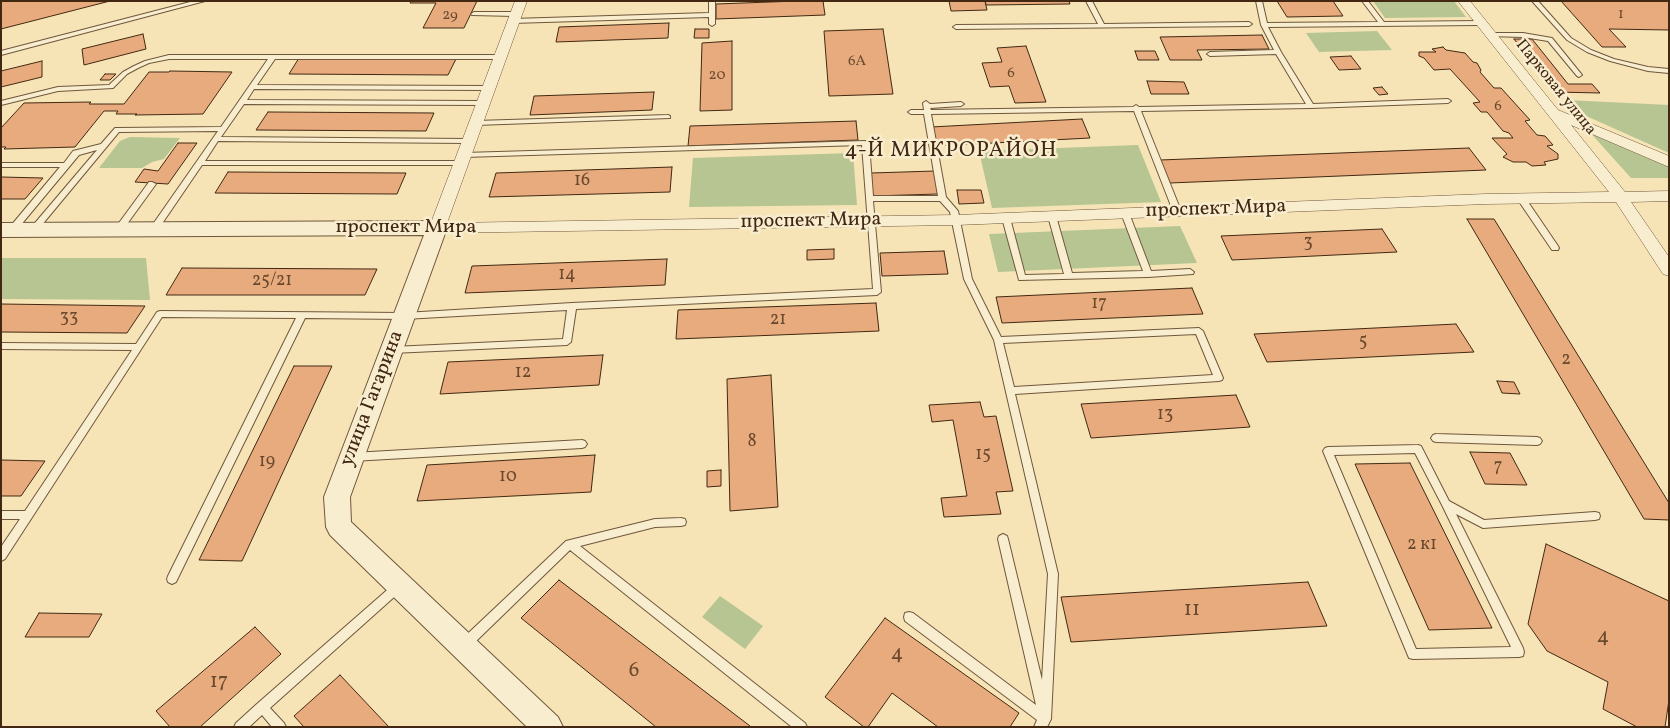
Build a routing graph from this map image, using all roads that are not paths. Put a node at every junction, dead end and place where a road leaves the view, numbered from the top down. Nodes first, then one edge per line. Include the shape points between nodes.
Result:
1 (202, 1) edge
2 (520, 1) edge
3 (712, 1) edge
4 (1089, 1) edge
5 (1259, 1) edge
6 (1365, 1) edge
7 (1464, 1) edge
8 (1535, 1) edge
9 (474, 14) dead end
10 (712, 15) junction
11 (513, 18) junction
12 (1382, 23) junction
13 (1480, 23) junction
14 (712, 24) dead end
15 (1250, 24) dead end
16 (1102, 25) junction
17 (1264, 25) junction
18 (956, 28) dead end
19 (1490, 34) junction
20 (1278, 52) junction
21 (1, 54) edge
22 (1210, 54) dead end
23 (273, 57) junction
24 (500, 57) junction
25 (1669, 71) edge
26 (1579, 75) dead end
27 (252, 87) junction
28 (489, 88) junction
29 (1448, 101) dead end
30 (242, 102) junction
31 (1, 103) edge
32 (483, 103) junction
33 (961, 104) dead end
34 (1311, 106) junction
35 (926, 107) junction
36 (1136, 107) junction
37 (911, 112) dead end
38 (1553, 112) junction
39 (668, 117) dead end
40 (476, 123) junction
41 (223, 129) junction
42 (216, 139) junction
43 (470, 140) junction
44 (102, 146) junction
45 (463, 159) junction
46 (1669, 162) edge
47 (200, 163) junction
48 (1, 164) edge
49 (66, 165) junction
50 (155, 184) dead end
51 (1620, 196) junction
52 (1669, 196) edge
53 (942, 198) junction
54 (1521, 198) junction
55 (869, 199) junction
56 (1177, 211) junction
57 (1125, 214) junction
58 (1052, 216) junction
59 (1006, 218) junction
60 (956, 220) junction
61 (871, 221) junction
62 (437, 228) junction
63 (122, 229) junction
64 (154, 229) junction
65 (7, 230) edge
66 (33, 230) junction
67 (1555, 248) dead end
68 (1669, 270) edge
69 (1190, 272) dead end
70 (1148, 274) junction
71 (1069, 276) junction
72 (572, 306) junction
73 (302, 315) junction
74 (404, 316) junction
75 (998, 340) junction
76 (1, 346) edge
77 (138, 347) junction
78 (392, 350) junction
79 (1010, 391) junction
80 (1436, 438) dead end
81 (1537, 441) dead end
82 (582, 444) dead end
83 (351, 458) junction
84 (1446, 504) junction
85 (1, 515) edge
86 (28, 515) junction
87 (1595, 516) dead end
88 (681, 522) dead end
89 (1003, 539) dead end
90 (570, 544) junction
91 (1, 556) edge
92 (172, 579) dead end
93 (400, 585) junction
94 (908, 618) dead end
95 (463, 646) junction
96 (262, 707) junction
97 (1042, 723) edge
98 (240, 727) edge
99 (280, 727) edge
100 (548, 727) edge
101 (801, 727) edge

1 - 21 lane
2 - 11 street, улица Гагарина
3 - 10 lane
4 - 16 lane
5 - 17 lane
6 - 12 lane
7 - 13 street, Парковая улица
8 - 25 lane via 1569,39 1589,51 1648,69
9 - 11 lane
10 - 11 lane
10 - 14 lane
11 - 24 street, улица Гагарина
12 - 13 lane
12 - 17 lane
13 - 19 street, Парковая улица
15 - 16 lane
16 - 18 lane
17 - 20 lane
19 - 26 lane via 1550,39
19 - 38 street, Парковая улица
20 - 22 lane
20 - 34 lane
23 - 24 lane
23 - 27 lane
23 - 31 lane via 159,59 125,73 111,87 58,89
24 - 28 street, улица Гагарина
27 - 28 lane
27 - 30 lane
28 - 32 street, улица Гагарина
29 - 34 lane
30 - 32 lane
30 - 41 lane
32 - 40 street, улица Гагарина
33 - 35 lane
34 - 36 lane
35 - 36 lane
35 - 37 lane
35 - 53 lane
36 - 56 lane
38 - 46 street
38 - 51 street, Парковая улица
39 - 40 lane
40 - 43 street, улица Гагарина
41 - 42 lane
41 - 44 lane via 124,129 117,130
42 - 43 lane
42 - 47 lane
43 - 45 street, улица Гагарина
44 - 49 lane via 76,154
44 - 66 lane
45 - 47 lane
45 - 55 lane via 864,143
45 - 62 street, улица Гагарина
47 - 64 lane
48 - 49 lane
49 - 65 lane
50 - 63 lane
51 - 52 street, проспект Мира
51 - 54 street, проспект Мира
51 - 68 street, Парковая улица
53 - 55 lane
53 - 60 lane via 954,211
54 - 56 street, проспект Мира
54 - 67 lane
55 - 61 lane
56 - 57 street, проспект Мира
57 - 58 street, проспект Мира
57 - 70 lane
58 - 59 street, проспект Мира
58 - 71 lane
59 - 60 street, проспект Мира
59 - 71 lane via 1022,278
60 - 61 street, проспект Мира
60 - 75 lane via 968,279
61 - 62 street, проспект Мира
61 - 72 lane via 877,292
62 - 64 street, проспект Мира
62 - 74 street, улица Гагарина
63 - 64 street, проспект Мира
63 - 66 street, проспект Мира
65 - 66 street, проспект Мира
69 - 70 lane
70 - 71 lane
72 - 74 lane
72 - 78 lane via 567,342
73 - 74 lane
73 - 77 lane via 160,314
73 - 92 lane
74 - 78 street, улица Гагарина
75 - 79 lane
75 - 79 lane via 1200,332 1219,378
76 - 77 lane
77 - 86 lane
78 - 83 street, улица Гагарина
79 - 97 lane via 1053,574
80 - 81 lane
82 - 83 lane
83 - 93 street, улица Гагарина via 337,497 339,527
84 - 84 lane via 1515,643 1519,652 1413,654 1328,451 1418,449
84 - 87 lane via 1483,524
85 - 86 lane
86 - 91 lane
88 - 90 lane via 655,523
89 - 97 lane
90 - 95 lane
90 - 101 lane
93 - 95 street, улица Гагарина
93 - 96 lane
94 - 97 lane
95 - 100 street, улица Гагарина
96 - 98 lane
96 - 99 lane

